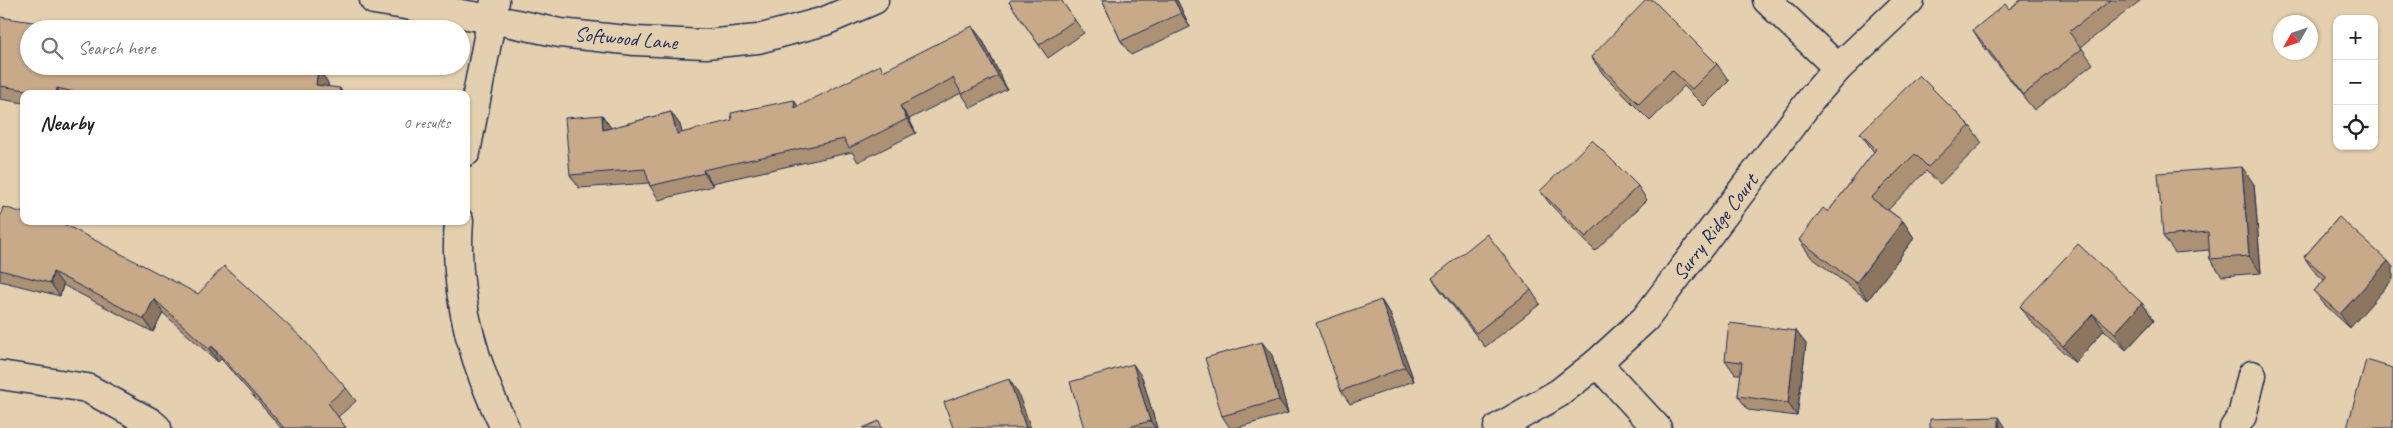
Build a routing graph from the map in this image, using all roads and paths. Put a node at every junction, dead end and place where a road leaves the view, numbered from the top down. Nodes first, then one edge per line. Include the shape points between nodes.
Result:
1 (374, 0) edge
2 (874, 0) edge
3 (1767, 0) edge
4 (1910, 0) edge
5 (494, 10) edge
6 (1838, 68) junction
7 (470, 132) edge
8 (459, 225) edge
9 (1597, 363) junction
10 (0, 374) edge
11 (2252, 375) dead end
12 (157, 428) edge
13 (504, 428) edge
14 (1498, 428) edge
15 (1657, 428) edge
16 (2234, 428) edge

1 - 5 street, Softwood Lane
2 - 5 street, Softwood Lane via 825,21 758,39 706,44 569,34
3 - 6 street
4 - 6 street, Surry Ridge Court
5 - 7 street
6 - 9 street, Surry Ridge Court via 1645,319
8 - 13 street via 460,292 471,344
9 - 14 street, Surry Ridge Court via 1559,393
9 - 15 street
10 - 12 street via 87,388
11 - 16 street via 2242,416

